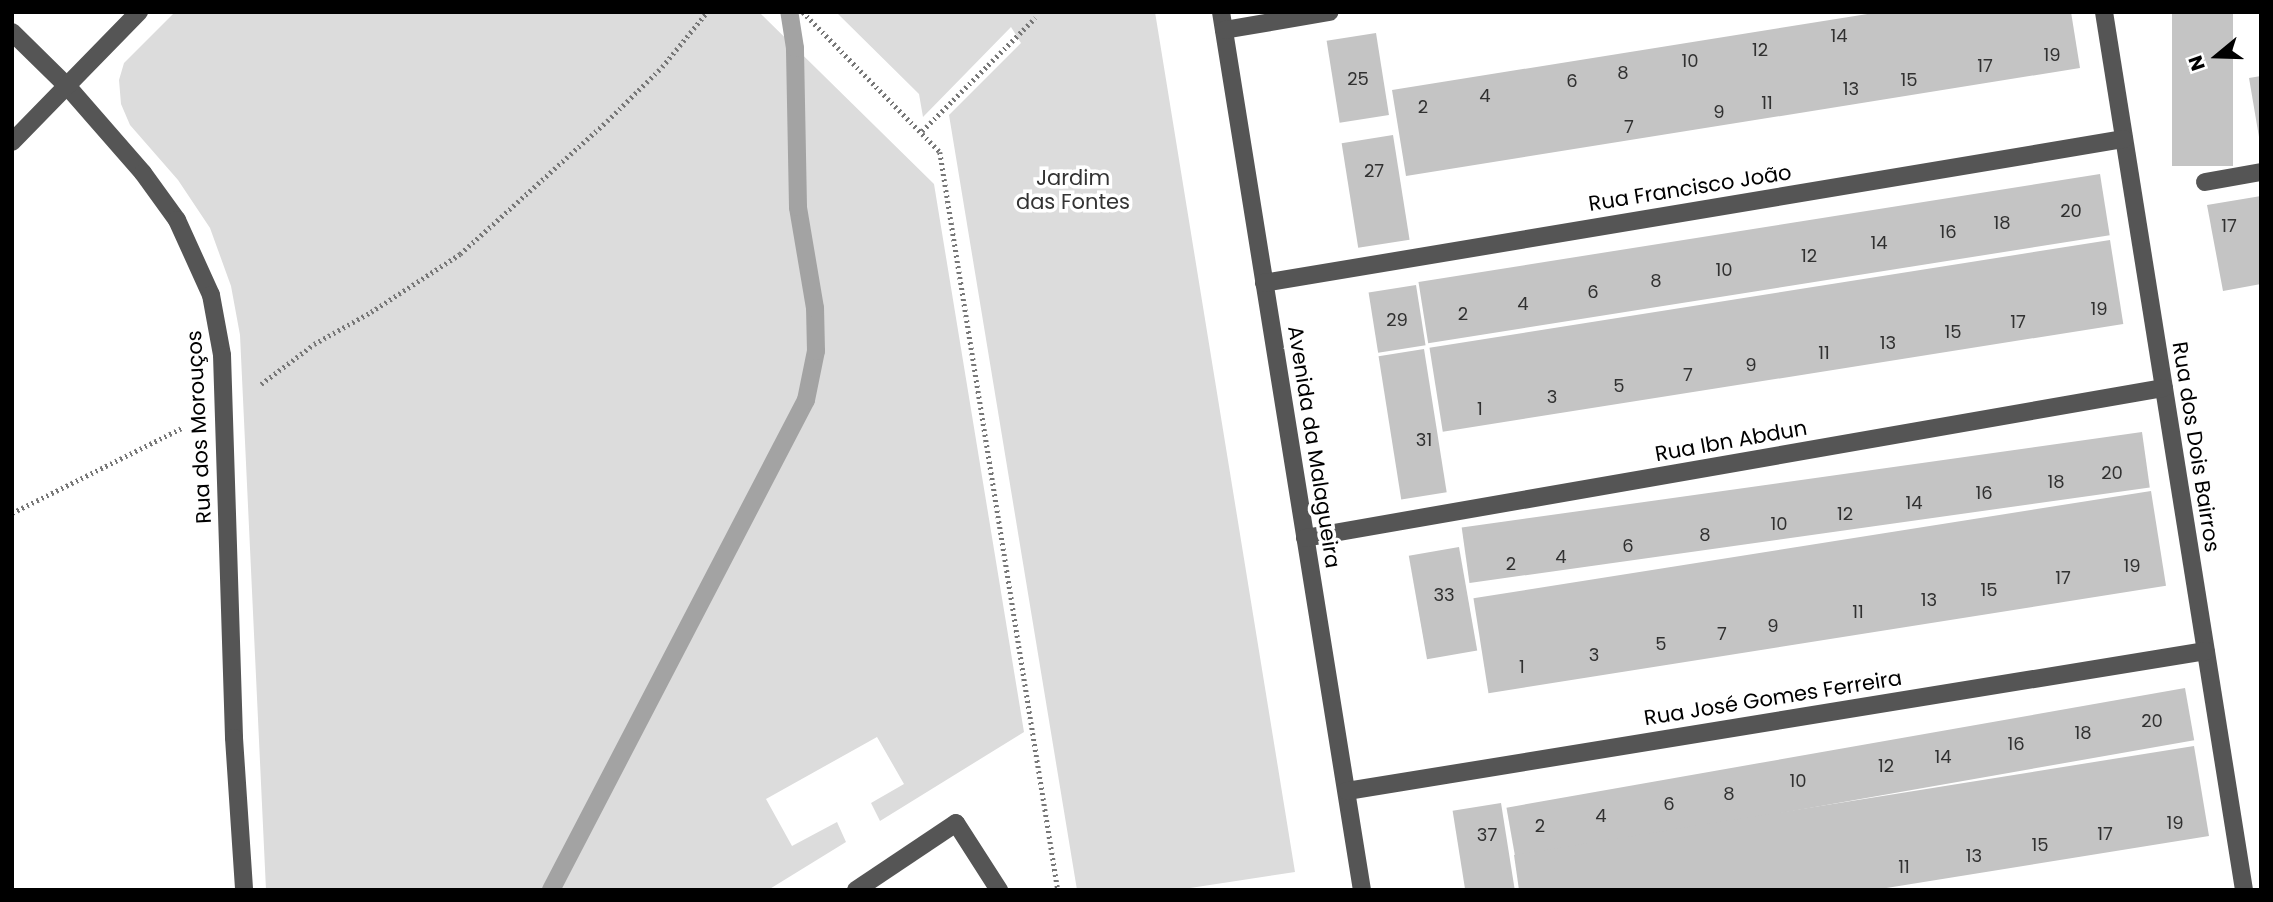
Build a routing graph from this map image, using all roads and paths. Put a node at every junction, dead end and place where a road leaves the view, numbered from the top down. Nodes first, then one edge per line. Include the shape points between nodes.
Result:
1 (139, 12) edge
2 (707, 12) edge
3 (803, 12) edge
4 (1329, 12) edge
5 (2104, 12) edge
6 (1035, 18) dead end
7 (1222, 21) edge
8 (12, 32) edge
9 (68, 87) junction
10 (922, 131) junction
11 (2124, 139) junction
12 (12, 142) edge
13 (2261, 172) edge
14 (2205, 182) dead end
15 (1264, 283) junction
16 (2164, 388) junction
17 (224, 408) junction
18 (12, 513) edge
19 (1305, 538) junction
20 (2206, 650) junction
21 (1347, 791) junction
22 (244, 890) edge
23 (856, 890) edge
24 (999, 890) edge
25 (1058, 890) edge
26 (1362, 890) edge
27 (2244, 890) edge

1 - 9 street
2 - 17 path via 662,67 607,121 460,254 314,344
3 - 10 path
4 - 7 street
5 - 11 street, Rua dos Dois Bairros
6 - 10 path
7 - 15 street, Avenida da Malagueira
8 - 9 street, Rua dos Morouços
9 - 12 street
9 - 17 street, Rua dos Morouços via 177,220 211,295 222,355
10 - 25 path via 940,152
11 - 15 street, Rua Francisco João
11 - 16 street, Rua dos Dois Bairros
13 - 14 street
15 - 19 street, Avenida da Malagueira
16 - 19 street, Rua Ibn Abdun
16 - 20 street, Rua dos Dois Bairros
17 - 18 path
17 - 22 street, Rua dos Morouços via 234,738
19 - 21 street, Avenida da Malagueira
20 - 21 street, Rua José Gomes Ferreira
20 - 27 street, Rua dos Dois Bairros
21 - 26 street, Avenida da Malagueira
23 - 24 street via 956,823

